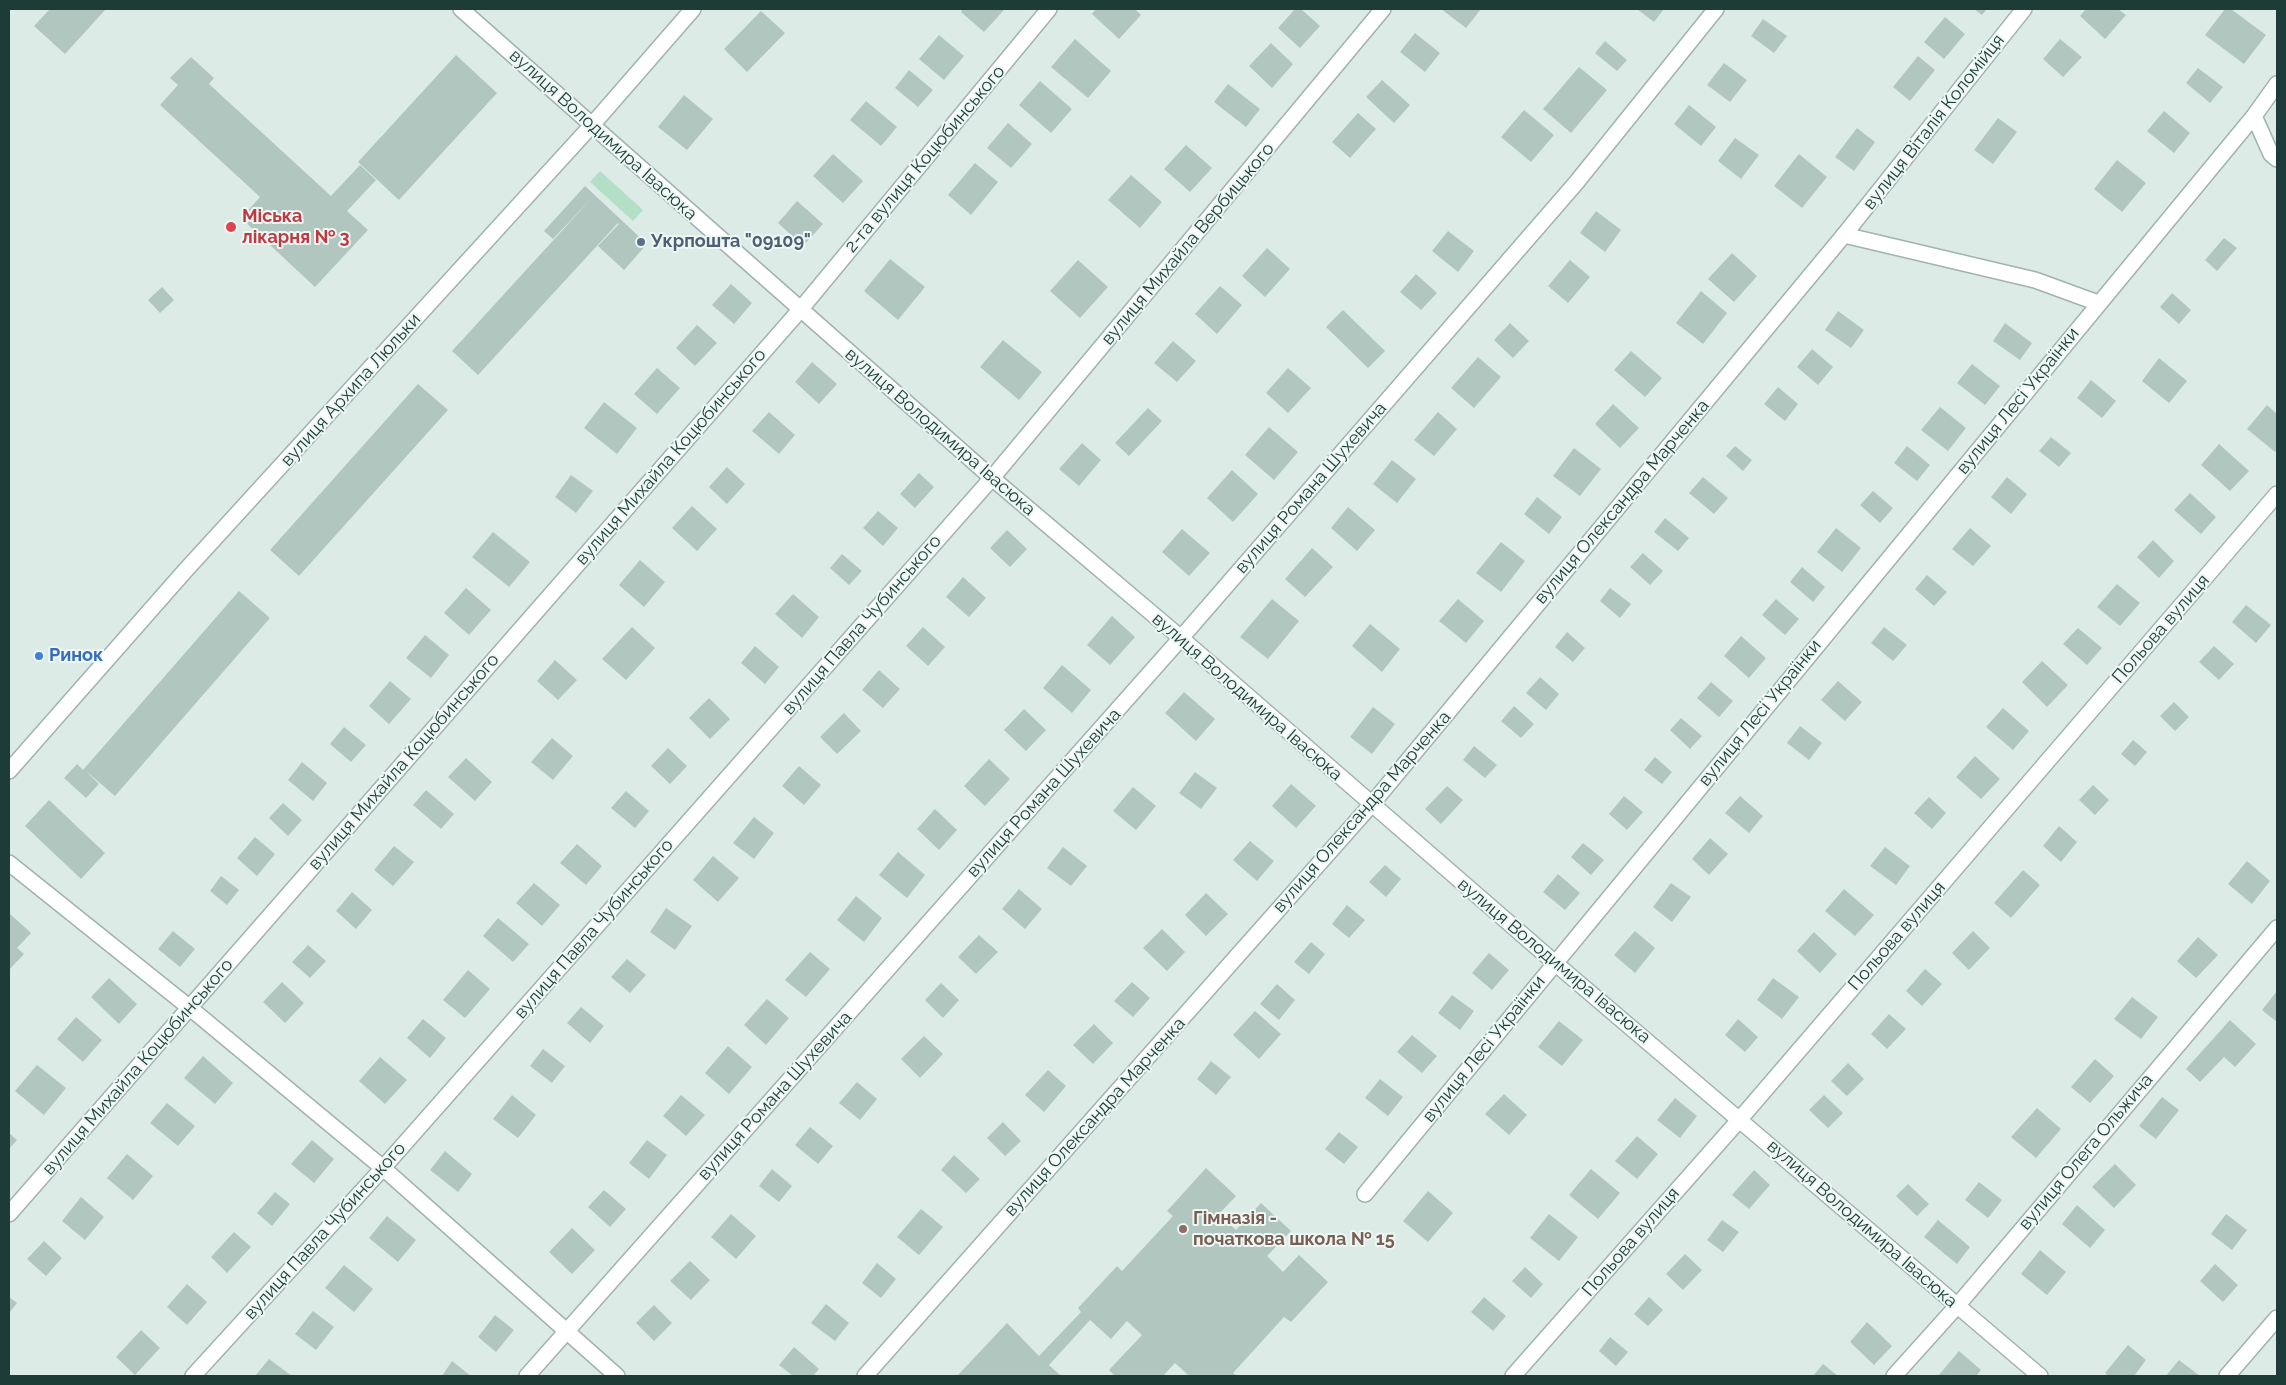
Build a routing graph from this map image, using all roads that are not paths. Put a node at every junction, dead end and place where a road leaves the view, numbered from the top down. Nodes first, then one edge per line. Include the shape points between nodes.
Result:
1 (461, 9) edge
2 (693, 9) edge
3 (1049, 9) edge
4 (1383, 9) edge
5 (1716, 9) edge
6 (2024, 9) edge
7 (2277, 84) edge
8 (2254, 116) junction
9 (592, 125) junction
10 (2277, 159) edge
11 (1844, 236) junction
12 (2098, 303) junction
13 (800, 310) junction
14 (992, 478) junction
15 (2277, 494) edge
16 (1181, 638) junction
17 (9, 770) edge
18 (1371, 805) junction
19 (9, 863) edge
20 (2277, 928) edge
21 (1555, 963) junction
22 (190, 1008) junction
23 (1740, 1119) junction
24 (383, 1168) junction
25 (1366, 1194) dead end
26 (9, 1214) edge
27 (1957, 1306) junction
28 (2277, 1318) edge
29 (566, 1331) junction
30 (193, 1376) edge
31 (527, 1376) edge
32 (617, 1376) edge
33 (865, 1376) edge
34 (1514, 1376) edge
35 (1894, 1376) edge
36 (2040, 1376) edge
37 (2227, 1376) edge

1 - 9 street, вулиця Володимира Івасюка
2 - 9 street, вулиця Архипа Люльки
3 - 13 street, 2-га вулиця Коцюбинського
4 - 14 street, вулиця Михайла Вербицького
5 - 16 street, вулиця Романа Шухевича via 1557,205
6 - 11 street, вулиця Віталія Коломійця
7 - 8 street, вулиця Лесі Українки
8 - 10 street
8 - 12 street, вулиця Лесі Українки
9 - 13 street, вулиця Володимира Івасюка
9 - 17 street, вулиця Архипа Люльки via 184,572
11 - 12 street via 2035,280
11 - 18 street, вулиця Олександра Марченка
12 - 21 street, вулиця Лесі Українки
13 - 14 street, вулиця Володимира Івасюка
13 - 22 street, вулиця Михайла Коцюбинського
14 - 16 street, вулиця Володимира Івасюка
14 - 24 street, вулиця Павла Чубинського
15 - 23 street, Польова вулиця
16 - 18 street, вулиця Володимира Івасюка
16 - 29 street, вулиця Романа Шухевича
18 - 21 street, вулиця Володимира Івасюка
18 - 33 street, вулиця Олександра Марченка
19 - 22 street
20 - 27 street, вулиця Олега Ольжича
21 - 23 street, вулиця Володимира Івасюка
21 - 25 street, вулиця Лесі Українки
22 - 24 street
22 - 26 street, вулиця Михайла Коцюбинського
23 - 27 street, вулиця Володимира Івасюка
23 - 34 street, Польова вулиця
24 - 29 street
24 - 30 street, вулиця Павла Чубинського
27 - 35 street, вулиця Олега Ольжича
27 - 36 street, вулиця Володимира Івасюка
28 - 37 street
29 - 31 street, вулиця Романа Шухевича
29 - 32 street

